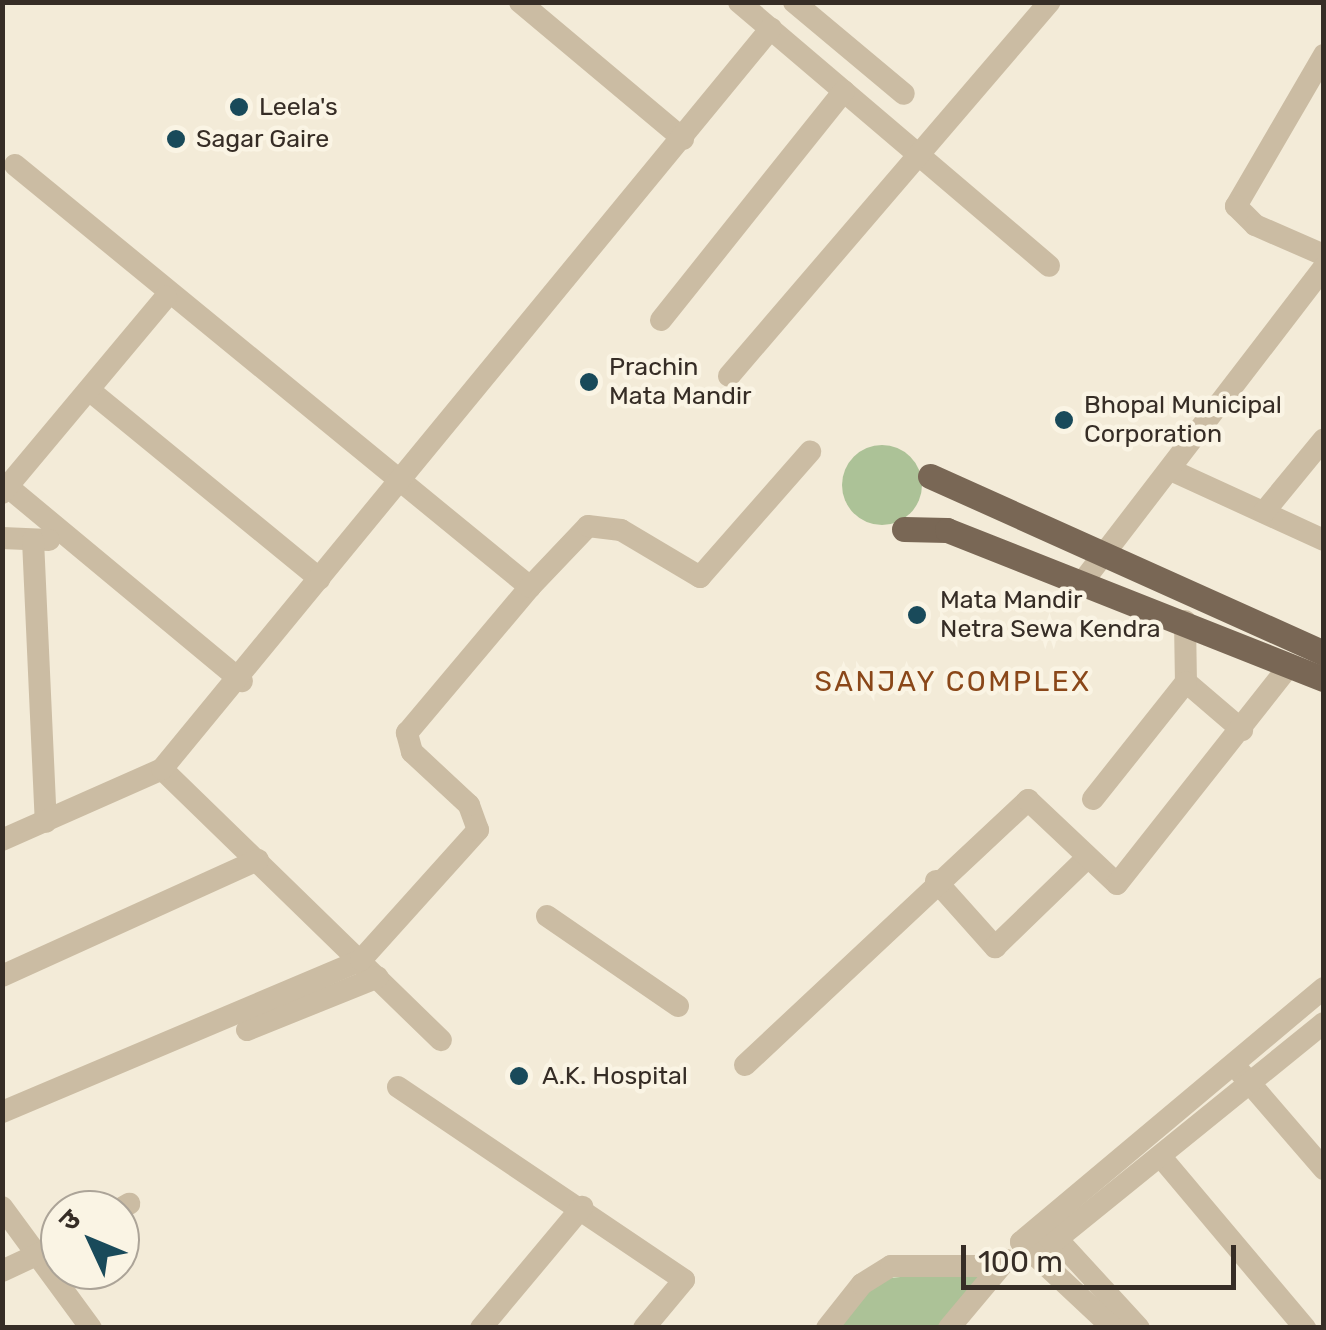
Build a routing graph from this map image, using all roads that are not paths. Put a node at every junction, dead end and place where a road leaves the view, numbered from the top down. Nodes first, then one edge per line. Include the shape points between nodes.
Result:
1 (520, 2) edge
2 (739, 2) edge
3 (794, 2) edge
4 (830, 2) edge
5 (1050, 2) edge
6 (816, 23) junction
7 (770, 28) junction
8 (1324, 55) edge
9 (844, 91) junction
10 (904, 94) dead end
11 (683, 138) junction
12 (919, 155) junction
13 (15, 165) dead end
14 (1324, 256) edge
15 (1049, 266) dead end
16 (1324, 268) edge
17 (166, 297) junction
18 (660, 320) dead end
19 (729, 376) dead end
20 (89, 390) junction
21 (1324, 439) edge
22 (810, 452) dead end
23 (1173, 471) junction
24 (930, 476) dead end
25 (397, 483) junction
26 (5, 490) edge
27 (1264, 512) junction
28 (904, 530) dead end
29 (2, 538) edge
30 (72, 539) junction
31 (33, 540) junction
32 (1324, 540) edge
33 (1100, 558) junction
34 (320, 580) junction
35 (1084, 580) junction
36 (530, 587) junction
37 (1185, 621) junction
38 (1324, 653) edge
39 (1290, 665) junction
40 (1324, 679) edge
41 (242, 681) junction
42 (1186, 682) junction
43 (1242, 730) junction
44 (162, 769) junction
45 (1093, 798) dead end
46 (46, 822) junction
47 (2, 840) edge
48 (1088, 856) junction
49 (258, 860) junction
50 (936, 882) junction
51 (546, 916) dead end
52 (361, 960) junction
53 (2, 976) edge
54 (378, 977) junction
55 (1324, 988) edge
56 (678, 1006) dead end
57 (1324, 1023) edge
58 (247, 1030) dead end
59 (441, 1040) dead end
60 (1234, 1063) junction
61 (745, 1066) dead end
62 (1250, 1083) junction
63 (398, 1087) dead end
64 (2, 1112) edge
65 (1161, 1157) junction
66 (1324, 1169) edge
67 (2, 1207) edge
68 (582, 1207) junction
69 (1049, 1229) junction
70 (40, 1240) edge
71 (1028, 1249) junction
72 (40, 1254) edge
73 (1000, 1266) junction
74 (2, 1271) edge
75 (72, 1290) edge
76 (1123, 1324) edge
77 (92, 1328) edge
78 (481, 1328) edge
79 (644, 1328) edge
80 (827, 1328) edge
81 (948, 1328) edge
82 (1305, 1328) edge

1 - 11 street
2 - 7 street
3 - 6 street
4 - 6 street
5 - 12 street
6 - 10 street
7 - 9 street
7 - 11 street
8 - 14 street via 1236,206 1254,226
9 - 12 street
9 - 18 street
11 - 25 street
12 - 15 street
12 - 19 street
13 - 17 street
16 - 23 street
17 - 20 street
17 - 25 street
20 - 26 street
20 - 34 street
21 - 27 street
22 - 36 street via 700,577 621,530 588,526
23 - 27 street
23 - 33 street
24 - 33 main road
25 - 34 street
25 - 36 street
26 - 30 street
27 - 32 street
28 - 35 main road via 946,530
29 - 31 street
30 - 31 street
30 - 41 street
31 - 46 street
33 - 35 street
33 - 38 main road
34 - 41 street
35 - 37 main road
36 - 52 street via 407,733 412,752 468,805 478,830
37 - 39 main road
37 - 42 street
39 - 40 main road
39 - 43 street
41 - 44 street
42 - 43 street
42 - 45 street
43 - 48 street via 1117,884
44 - 46 street
44 - 49 street
46 - 47 street
48 - 50 street via 1028,800
48 - 50 street via 995,947
49 - 52 street
49 - 53 street
50 - 61 street
51 - 56 street
52 - 54 street
52 - 64 street
54 - 58 street
54 - 59 street
55 - 60 street
57 - 62 street
60 - 62 street
60 - 69 street
62 - 65 street
62 - 66 street
63 - 68 street
65 - 69 street
65 - 82 street
67 - 70 street
68 - 78 street
68 - 79 street via 684,1280
69 - 71 street
69 - 76 street
71 - 73 street
71 - 76 street
72 - 74 street
73 - 80 street via 891,1266 862,1284
73 - 81 street
75 - 77 street

